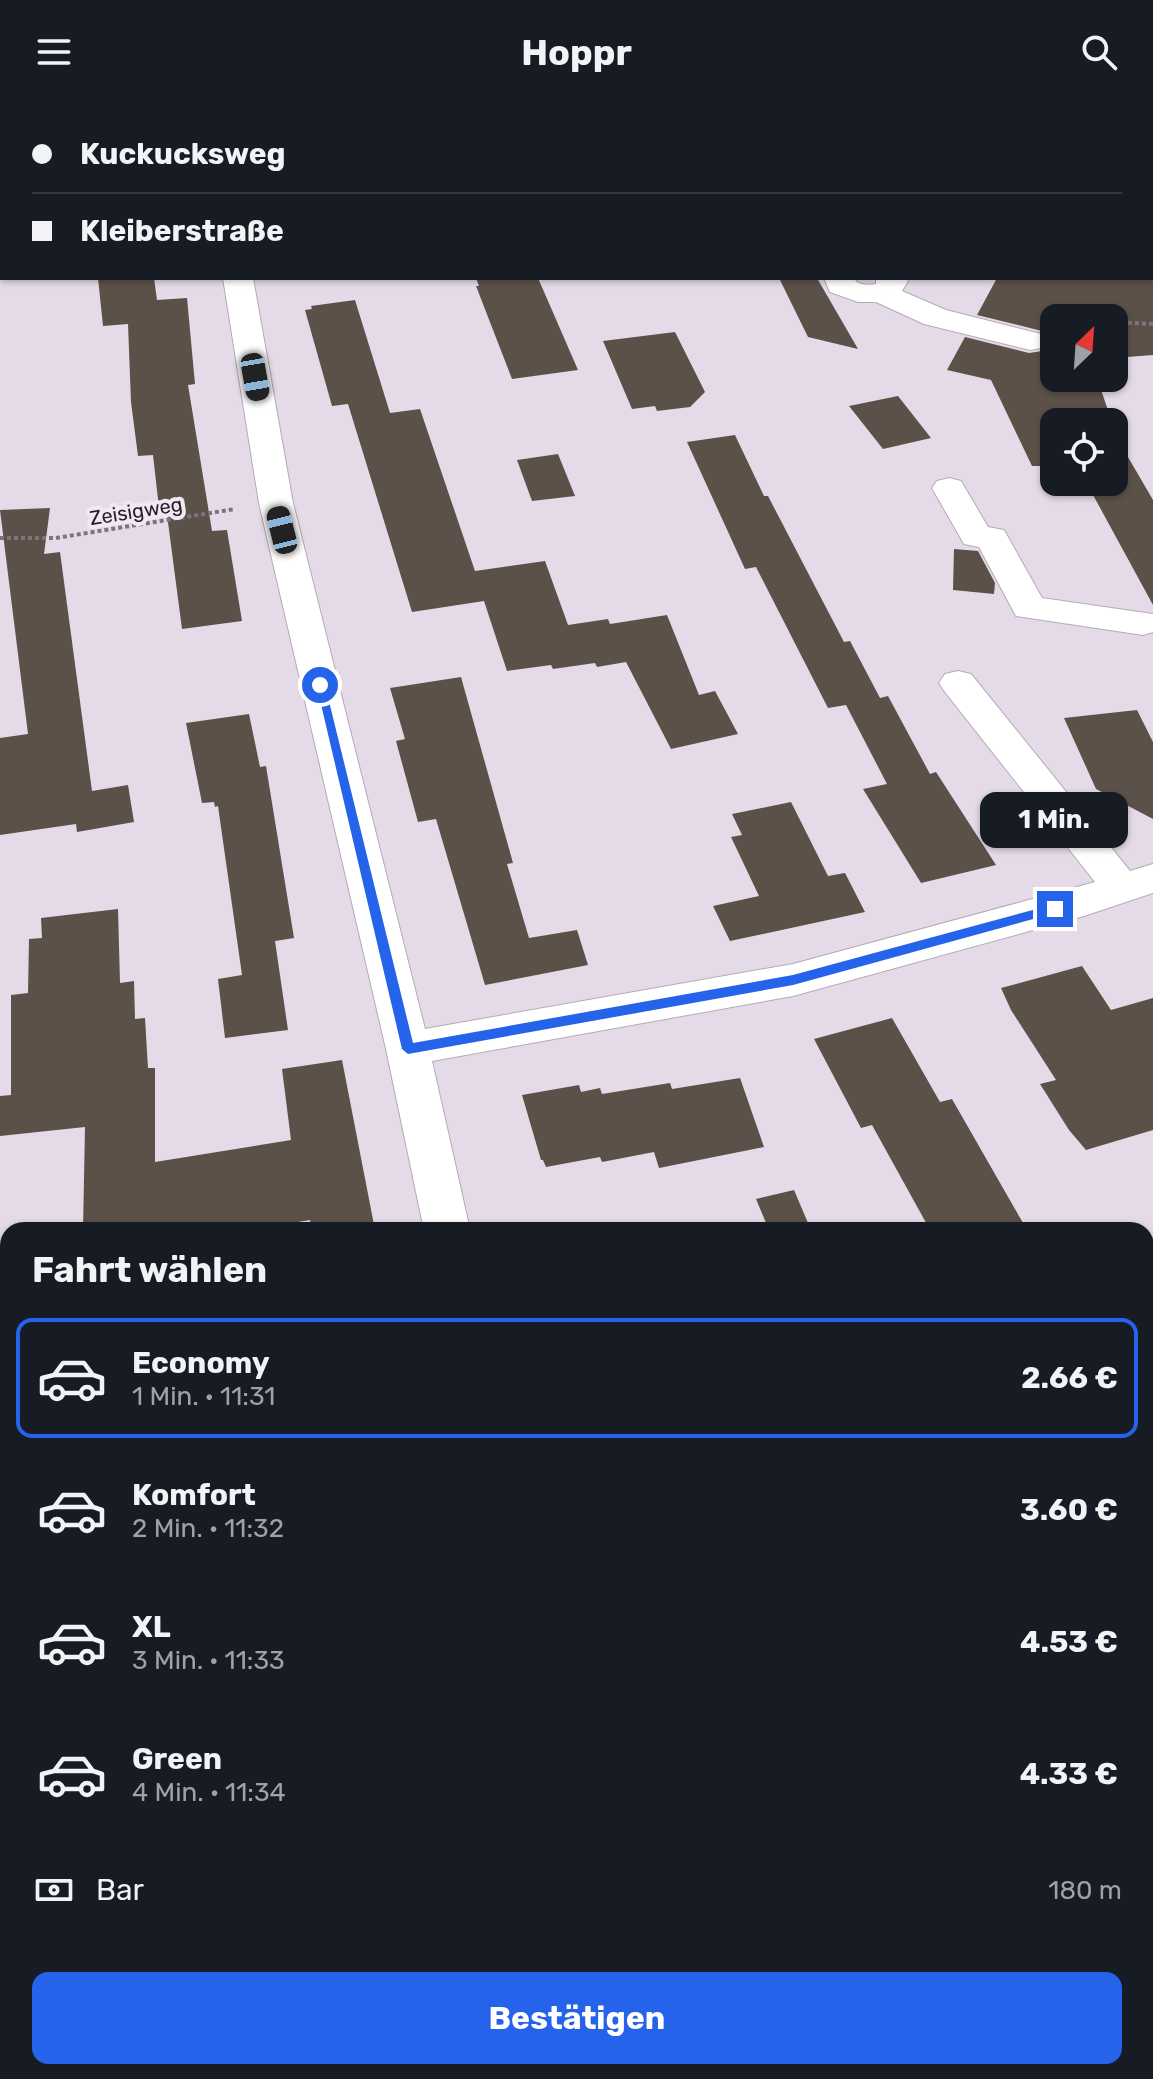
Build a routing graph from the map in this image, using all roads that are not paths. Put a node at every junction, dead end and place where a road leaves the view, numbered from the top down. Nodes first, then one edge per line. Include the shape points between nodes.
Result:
1 (238, 280) edge
2 (840, 280) edge
3 (886, 286) edge
4 (1030, 341) dead end
5 (949, 488) dead end
6 (1150, 629) edge
7 (958, 683) dead end
8 (1137, 883) edge
9 (408, 1049) junction
10 (445, 1222) edge

1 - 9 street via 276,503
2 - 3 street via 855,293
3 - 4 street via 935,317
5 - 6 street via 976,536 992,538 1029,608
7 - 8 street
8 - 9 street via 793,980
9 - 10 street

